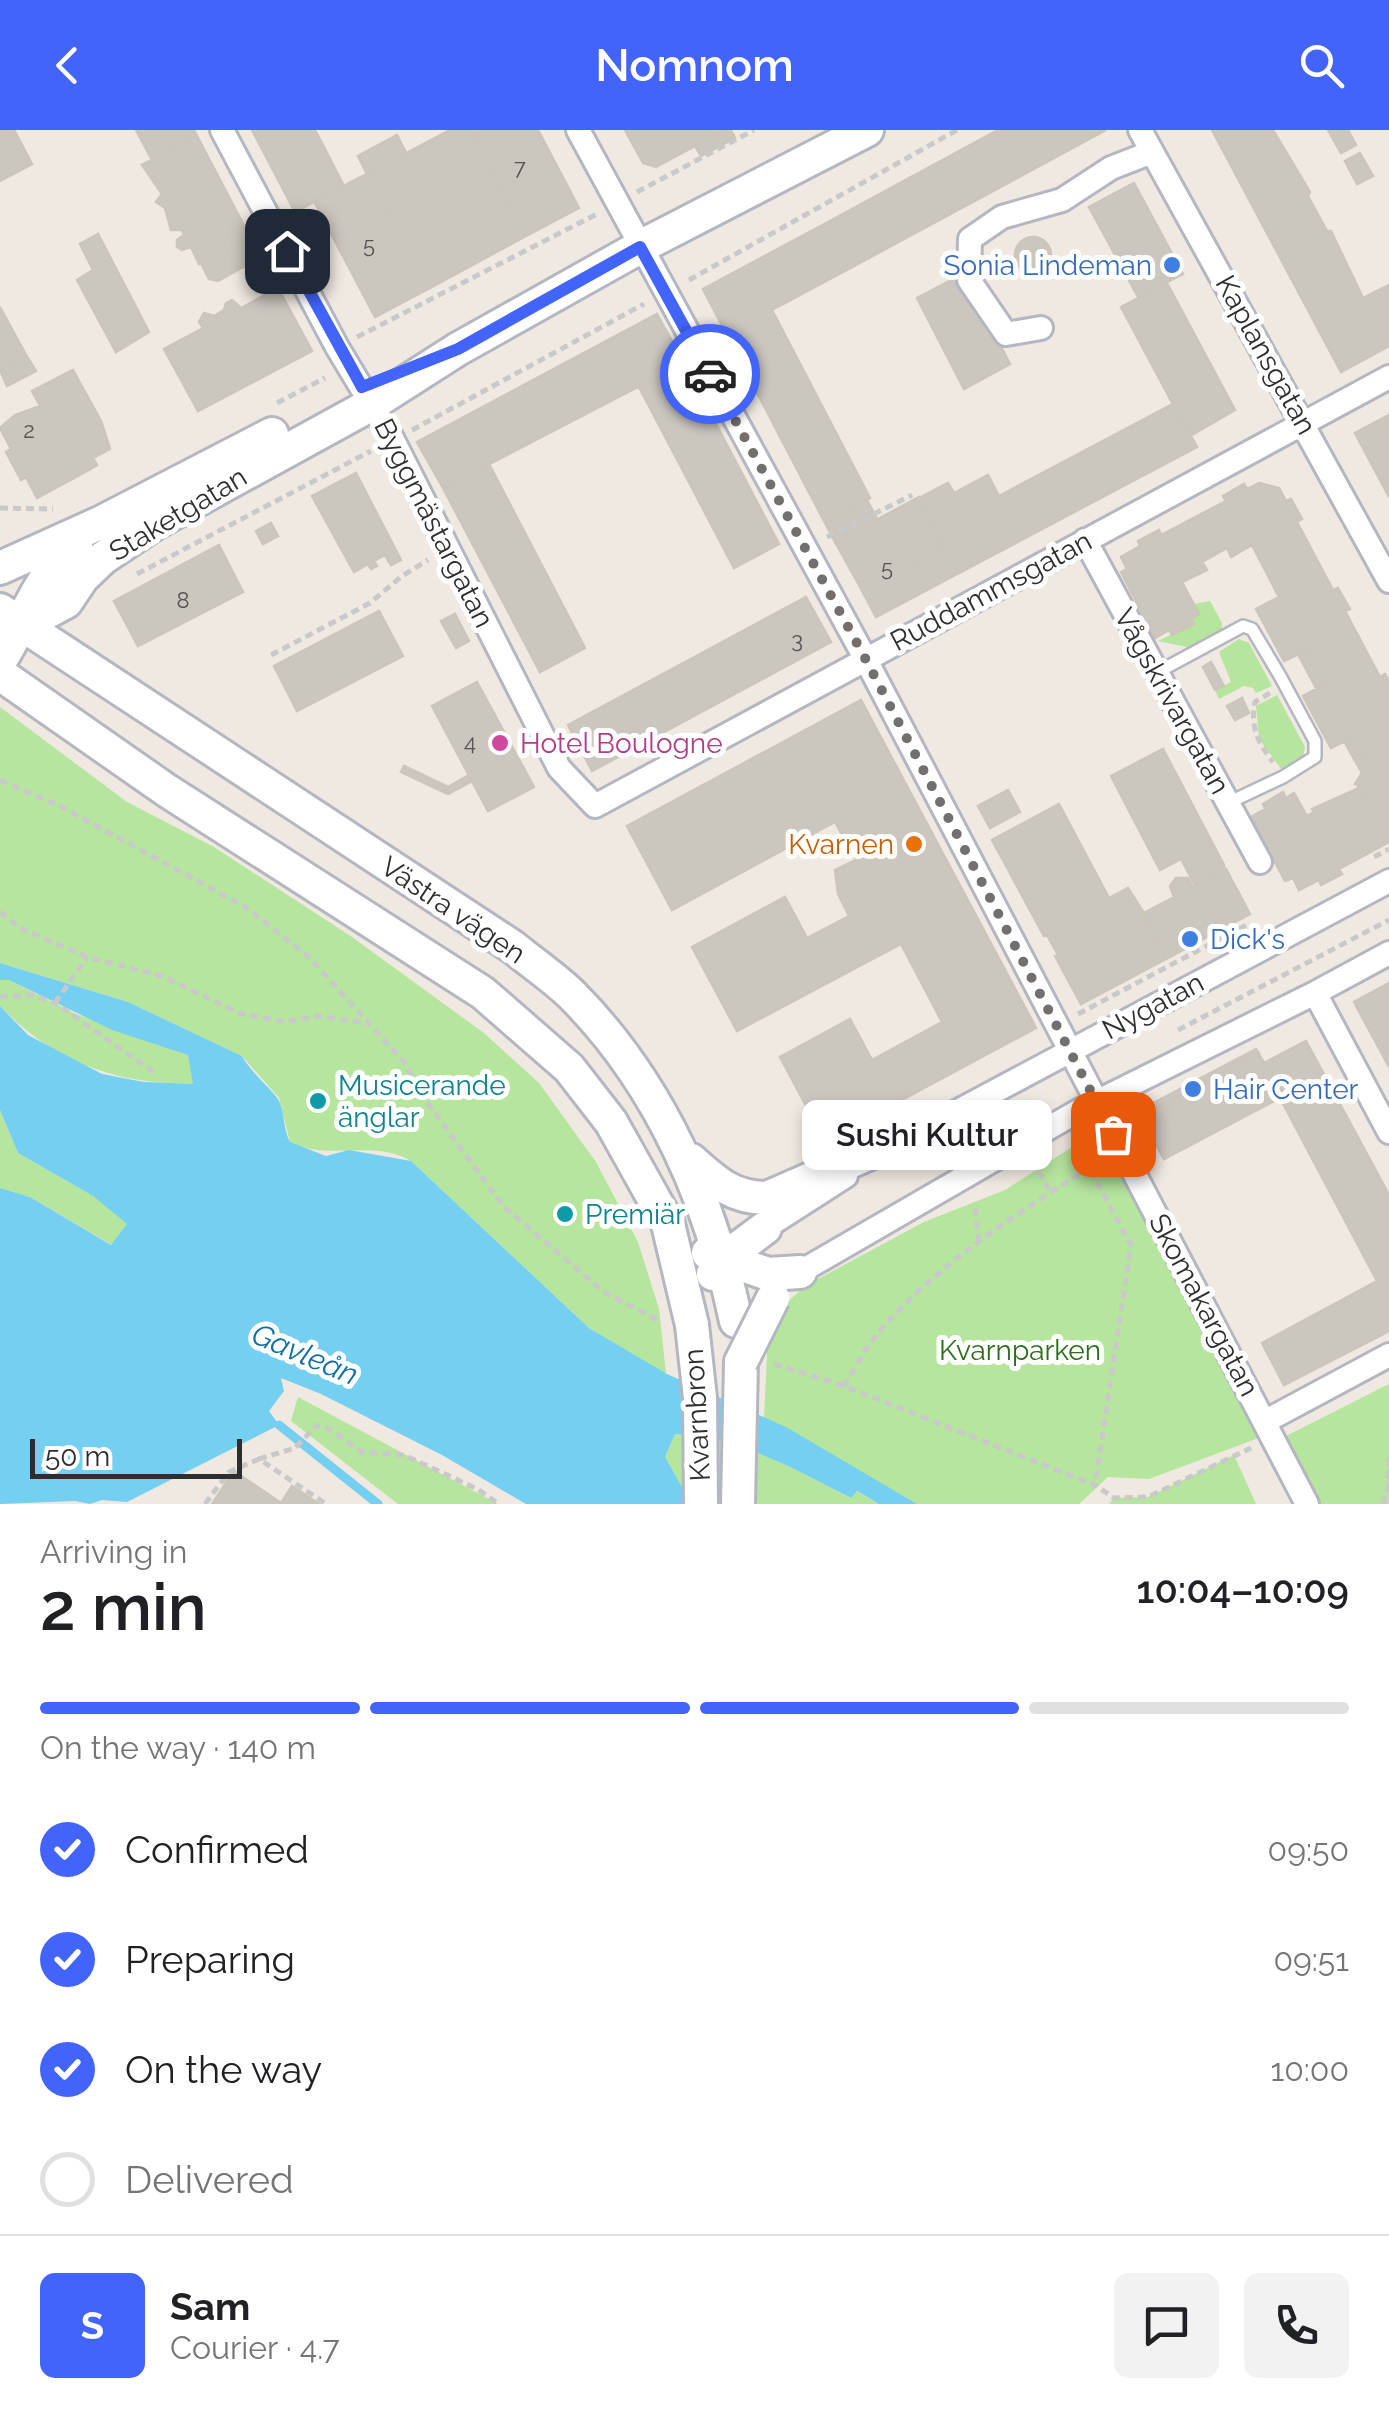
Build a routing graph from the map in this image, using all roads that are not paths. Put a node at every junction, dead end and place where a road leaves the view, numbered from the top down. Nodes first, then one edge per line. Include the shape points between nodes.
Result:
1 (222, 130) edge
2 (578, 130) edge
3 (867, 130) edge
4 (1140, 130) edge
5 (1152, 152) junction
6 (640, 247) junction
7 (1041, 328) dead end
8 (1389, 377) edge
9 (367, 396) junction
10 (1304, 423) junction
11 (102, 522) junction
12 (1085, 540) junction
13 (0, 568) edge
14 (1389, 581) edge
15 (11, 617) edge
16 (865, 658) junction
17 (0, 661) edge
18 (1156, 673) junction
19 (0, 674) edge
20 (1228, 804) junction
21 (595, 806) joint
22 (1260, 862) dead end
23 (1389, 881) edge
24 (1389, 952) edge
25 (1315, 994) junction
26 (1069, 1050) junction
27 (1088, 1106) junction
28 (1389, 1132) edge
29 (910, 1134) junction
30 (681, 1151) junction
31 (668, 1224) junction
32 (764, 1228) joint
33 (722, 1260) junction
34 (800, 1272) junction
35 (736, 1321) joint
36 (692, 1325) junction
37 (1389, 1355) edge
38 (741, 1362) junction
39 (1271, 1431) junction
40 (701, 1504) edge
41 (738, 1504) edge
42 (1308, 1504) edge

1 - 9 street, Byggmästargatan
2 - 6 street, Skomakargatan
3 - 6 main road, Staketgatan
4 - 5 street, Kaplansgatan
5 - 7 street via 1111,168 1062,200 1002,216 970,240 969,280 1006,334
5 - 10 street, Kaplansgatan
6 - 9 main road, Staketgatan
6 - 16 street, Skomakargatan
8 - 10 street, Ruddammsgatan
9 - 11 main road, Staketgatan
9 - 15 main road, Staketgatan via 155,522 103,558 66,602
9 - 21 street, Byggmästargatan via 559,768
10 - 12 street, Ruddammsgatan
10 - 14 street, Kaplansgatan
11 - 13 main road, Staketgatan
11 - 15 main road, Staketgatan via 49,569
12 - 16 street, Ruddammsgatan
12 - 18 street, Vågskrivargatan
15 - 17 main road
15 - 30 main road, Västra vägen via 513,947 571,994 602,1030
16 - 21 street, Ruddammsgatan
16 - 26 street, Skomakargatan
18 - 20 street, Vågskrivargatan
18 - 20 lane via 1243,626 1252,629 1284,684 1316,752 1308,764
19 - 31 main road, Västra vägen via 166,790 483,993 569,1068 610,1122
20 - 22 street, Vågskrivargatan
23 - 26 street, Nygatan
24 - 25 street
25 - 27 street
25 - 28 street
26 - 27 street, Skomakargatan
26 - 29 street, Nygatan
27 - 34 street
27 - 39 street, Skomakargatan
29 - 30 main road via 767,1198 728,1192
29 - 32 street, Nygatan
30 - 33 main road, Västra vägen
31 - 33 main road
31 - 36 main road, Kvarnbron
32 - 33 main road
33 - 34 main road via 768,1274
33 - 35 main road, Västra vägen
33 - 36 main road
34 - 38 main road, bridge via 773,1298
35 - 38 main road, Kvarnbron
36 - 40 main road, Kvarnbron, bridge
37 - 39 street
38 - 41 main road, Kvarnbron
39 - 42 street, Skomakargatan

